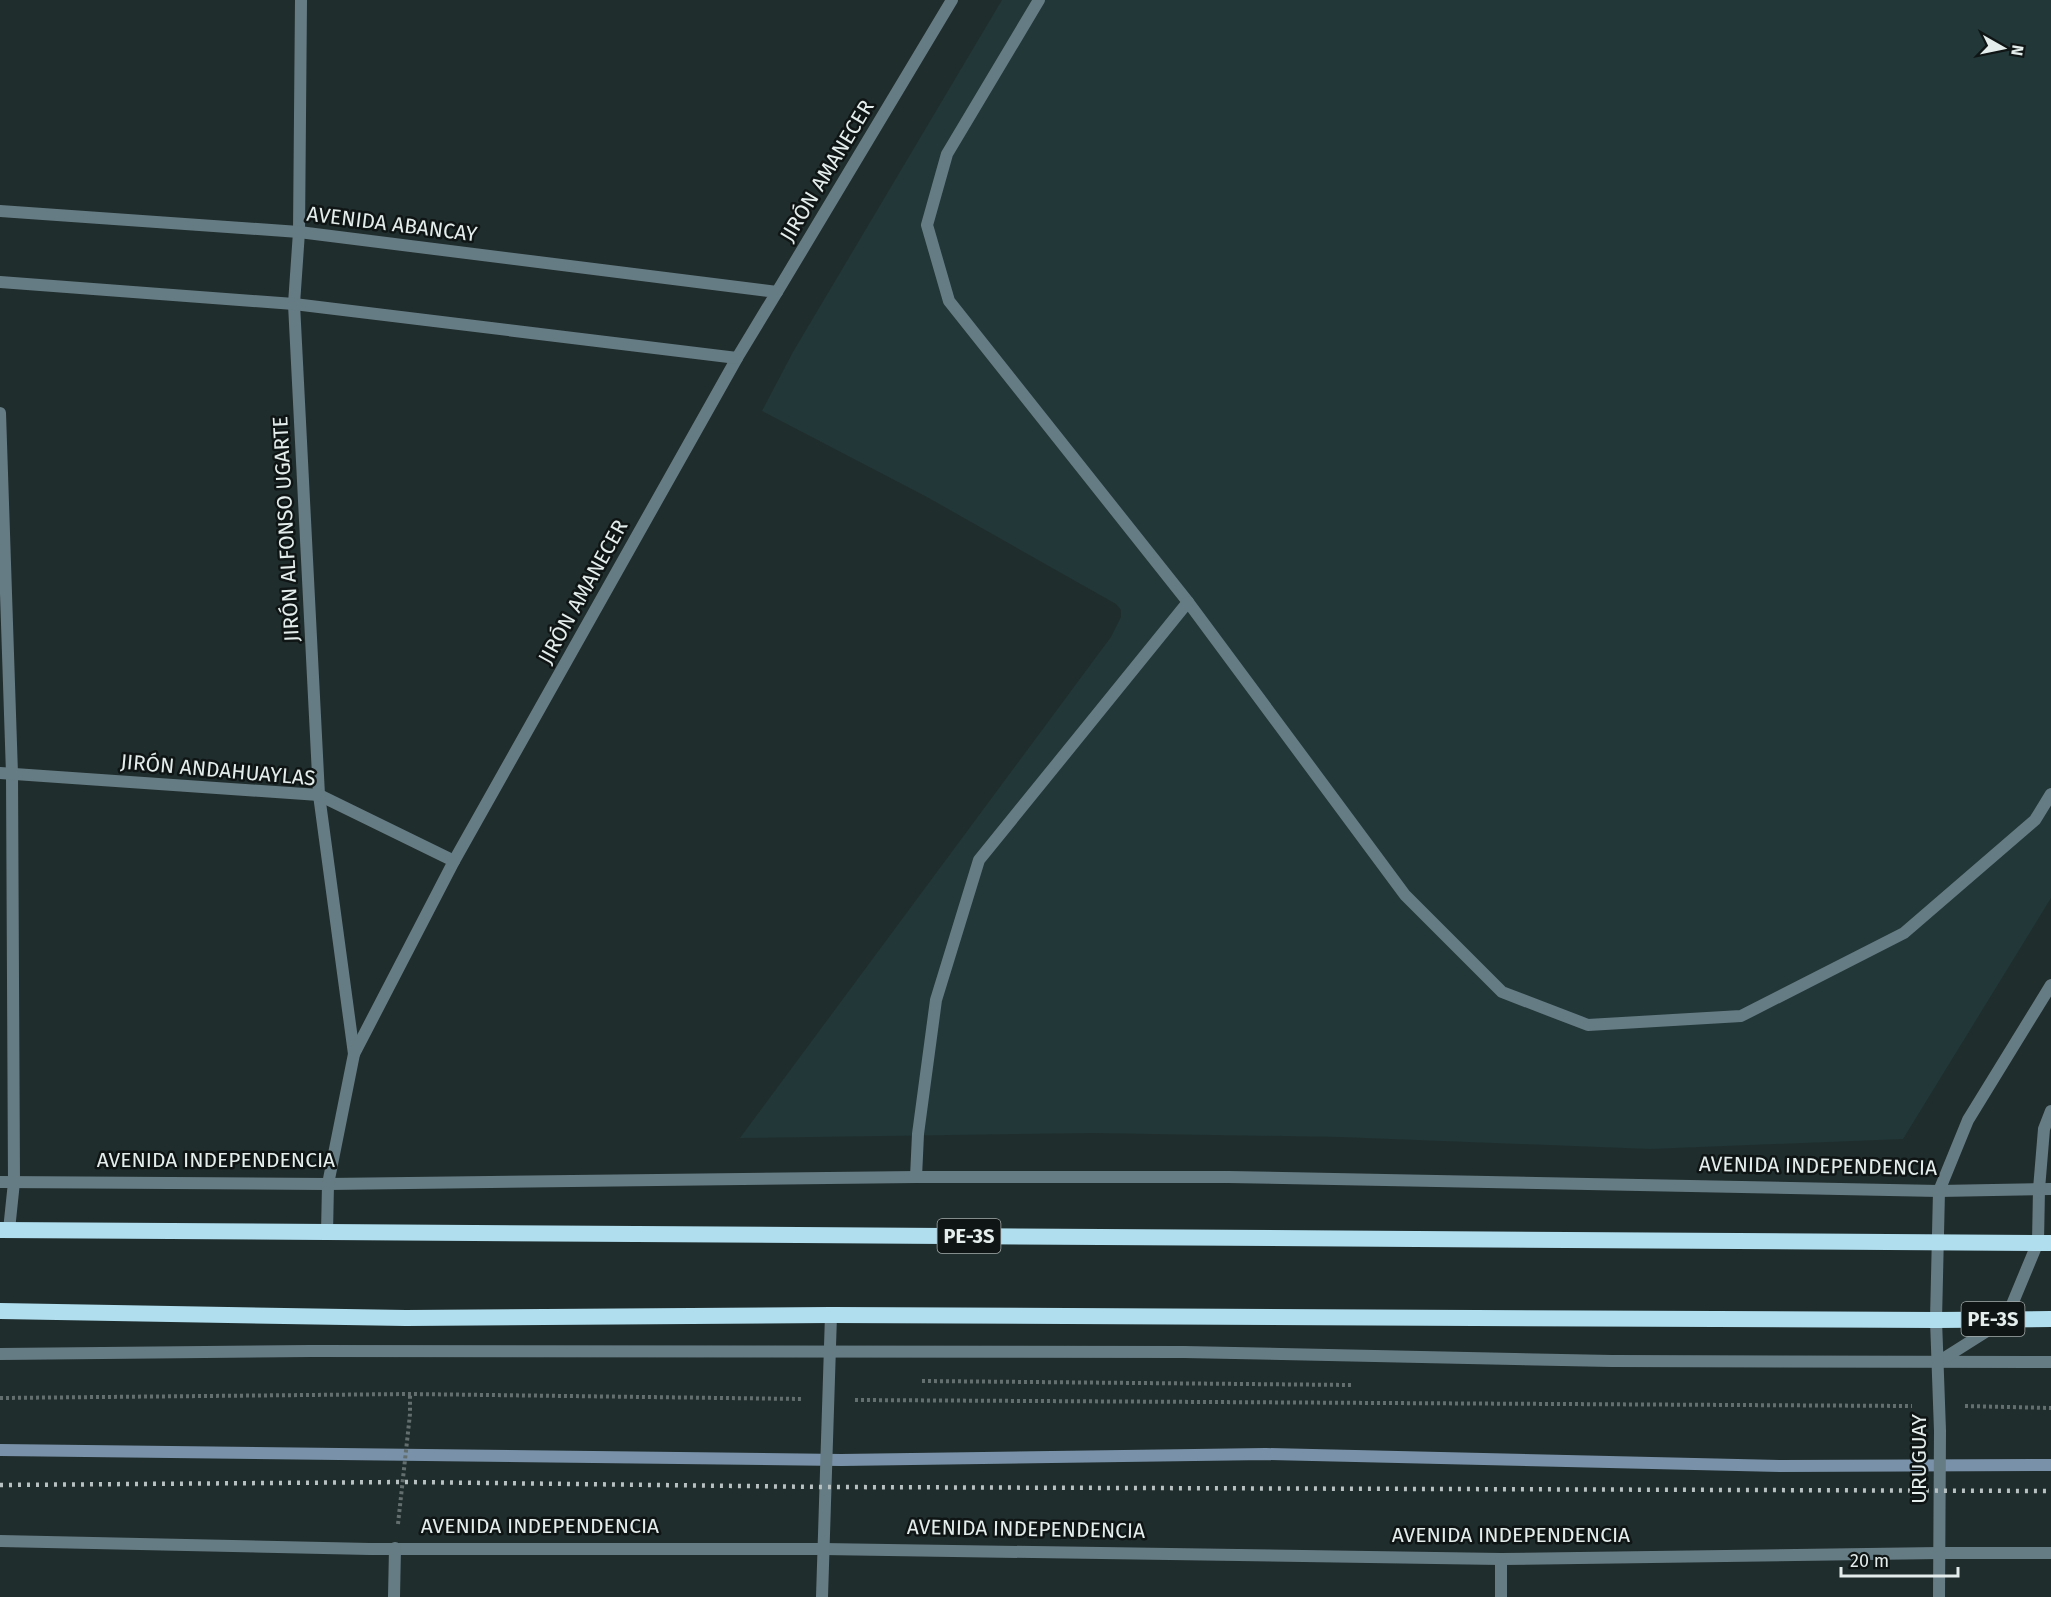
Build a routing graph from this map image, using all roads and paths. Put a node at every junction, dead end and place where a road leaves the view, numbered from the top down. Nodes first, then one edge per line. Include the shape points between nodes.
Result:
1 (302, 0) edge
2 (952, 0) edge
3 (1039, 0) edge
4 (0, 210) edge
5 (299, 232) junction
6 (0, 282) edge
7 (777, 292) junction
8 (294, 304) junction
9 (737, 358) junction
10 (0, 413) edge
11 (1188, 602) junction
12 (6, 774) edge
13 (2051, 794) edge
14 (319, 795) junction
15 (454, 861) junction
16 (2051, 985) edge
17 (354, 1054) junction
18 (2051, 1111) edge
19 (916, 1177) junction
20 (0, 1182) edge
21 (14, 1182) junction
22 (328, 1184) junction
23 (2045, 1189) edge
24 (1939, 1191) junction
25 (4, 1230) edge
26 (327, 1233) junction
27 (1938, 1242) junction
28 (2045, 1243) edge
29 (0, 1311) edge
30 (831, 1315) junction
31 (2006, 1319) junction
32 (2051, 1319) edge
33 (1936, 1320) junction
34 (830, 1352) junction
35 (0, 1354) edge
36 (1938, 1362) junction
37 (2051, 1362) edge
38 (912, 1381) dead end
39 (1363, 1385) dead end
40 (410, 1394) junction
41 (0, 1398) edge
42 (829, 1400) junction
43 (1939, 1406) junction
44 (2051, 1408) edge
45 (0, 1541) edge
46 (395, 1548) junction
47 (823, 1549) junction
48 (1939, 1553) junction
49 (2051, 1553) edge
50 (1501, 1559) junction
51 (394, 1597) edge
52 (822, 1597) edge
53 (1501, 1597) edge
54 (1939, 1597) edge

1 - 5 street, JIRÓN ALFONSO UGARTE
2 - 7 street, JIRÓN AMANECER
3 - 11 street via 947,154 927,225 949,301
4 - 5 street, AVENIDA ABANCAY
5 - 7 street, AVENIDA ABANCAY
5 - 8 street, JIRÓN ALFONSO UGARTE
6 - 8 street
7 - 9 street, JIRÓN AMANECER
8 - 9 street
8 - 14 street, JIRÓN ALFONSO UGARTE
9 - 15 street, JIRÓN AMANECER
10 - 12 street
11 - 13 street via 1405,895 1502,992 1588,1026 1741,1016 1905,933 2035,820
11 - 19 street via 979,860 936,1000
12 - 14 street, JIRÓN ANDAHUAYLAS
12 - 21 street
14 - 15 street, JIRÓN ANDAHUAYLAS
14 - 17 street, JIRÓN ALFONSO UGARTE
15 - 17 street, JIRÓN AMANECER
16 - 24 street via 1968,1120
17 - 22 street, JIRÓN AMANECER
18 - 23 street via 2044,1129
19 - 22 street, AVENIDA INDEPENDENCIA
19 - 24 street, AVENIDA INDEPENDENCIA via 1240,1178
20 - 21 street, AVENIDA INDEPENDENCIA
21 - 22 street, AVENIDA INDEPENDENCIA
21 - 25 street
22 - 26 street, JIRÓN AMANECER
23 - 24 street, AVENIDA INDEPENDENCIA
23 - 28 street
24 - 27 street, URUGUAY
25 - 26 highway, PE-3S
26 - 27 highway, PE-3S
27 - 28 highway, PE-3S
27 - 33 street, URUGUAY
28 - 31 street
29 - 30 highway, PE-3S via 406,1318
30 - 33 highway, PE-3S
30 - 34 street
31 - 32 highway, PE-3S
31 - 33 highway, PE-3S
31 - 36 street
33 - 36 street, URUGUAY
34 - 35 street
34 - 36 street via 1184,1352 1600,1361
34 - 42 street
36 - 37 street
36 - 43 street, URUGUAY
38 - 39 path
40 - 41 path
40 - 42 path
40 - 46 path
42 - 43 path
42 - 47 street
43 - 44 path
43 - 48 street, URUGUAY
45 - 46 street, AVENIDA INDEPENDENCIA
46 - 47 street, AVENIDA INDEPENDENCIA
46 - 51 street
47 - 50 street, AVENIDA INDEPENDENCIA
47 - 52 street
48 - 49 street, AVENIDA INDEPENDENCIA
48 - 50 street, AVENIDA INDEPENDENCIA
48 - 54 street, URUGUAY
50 - 53 street

